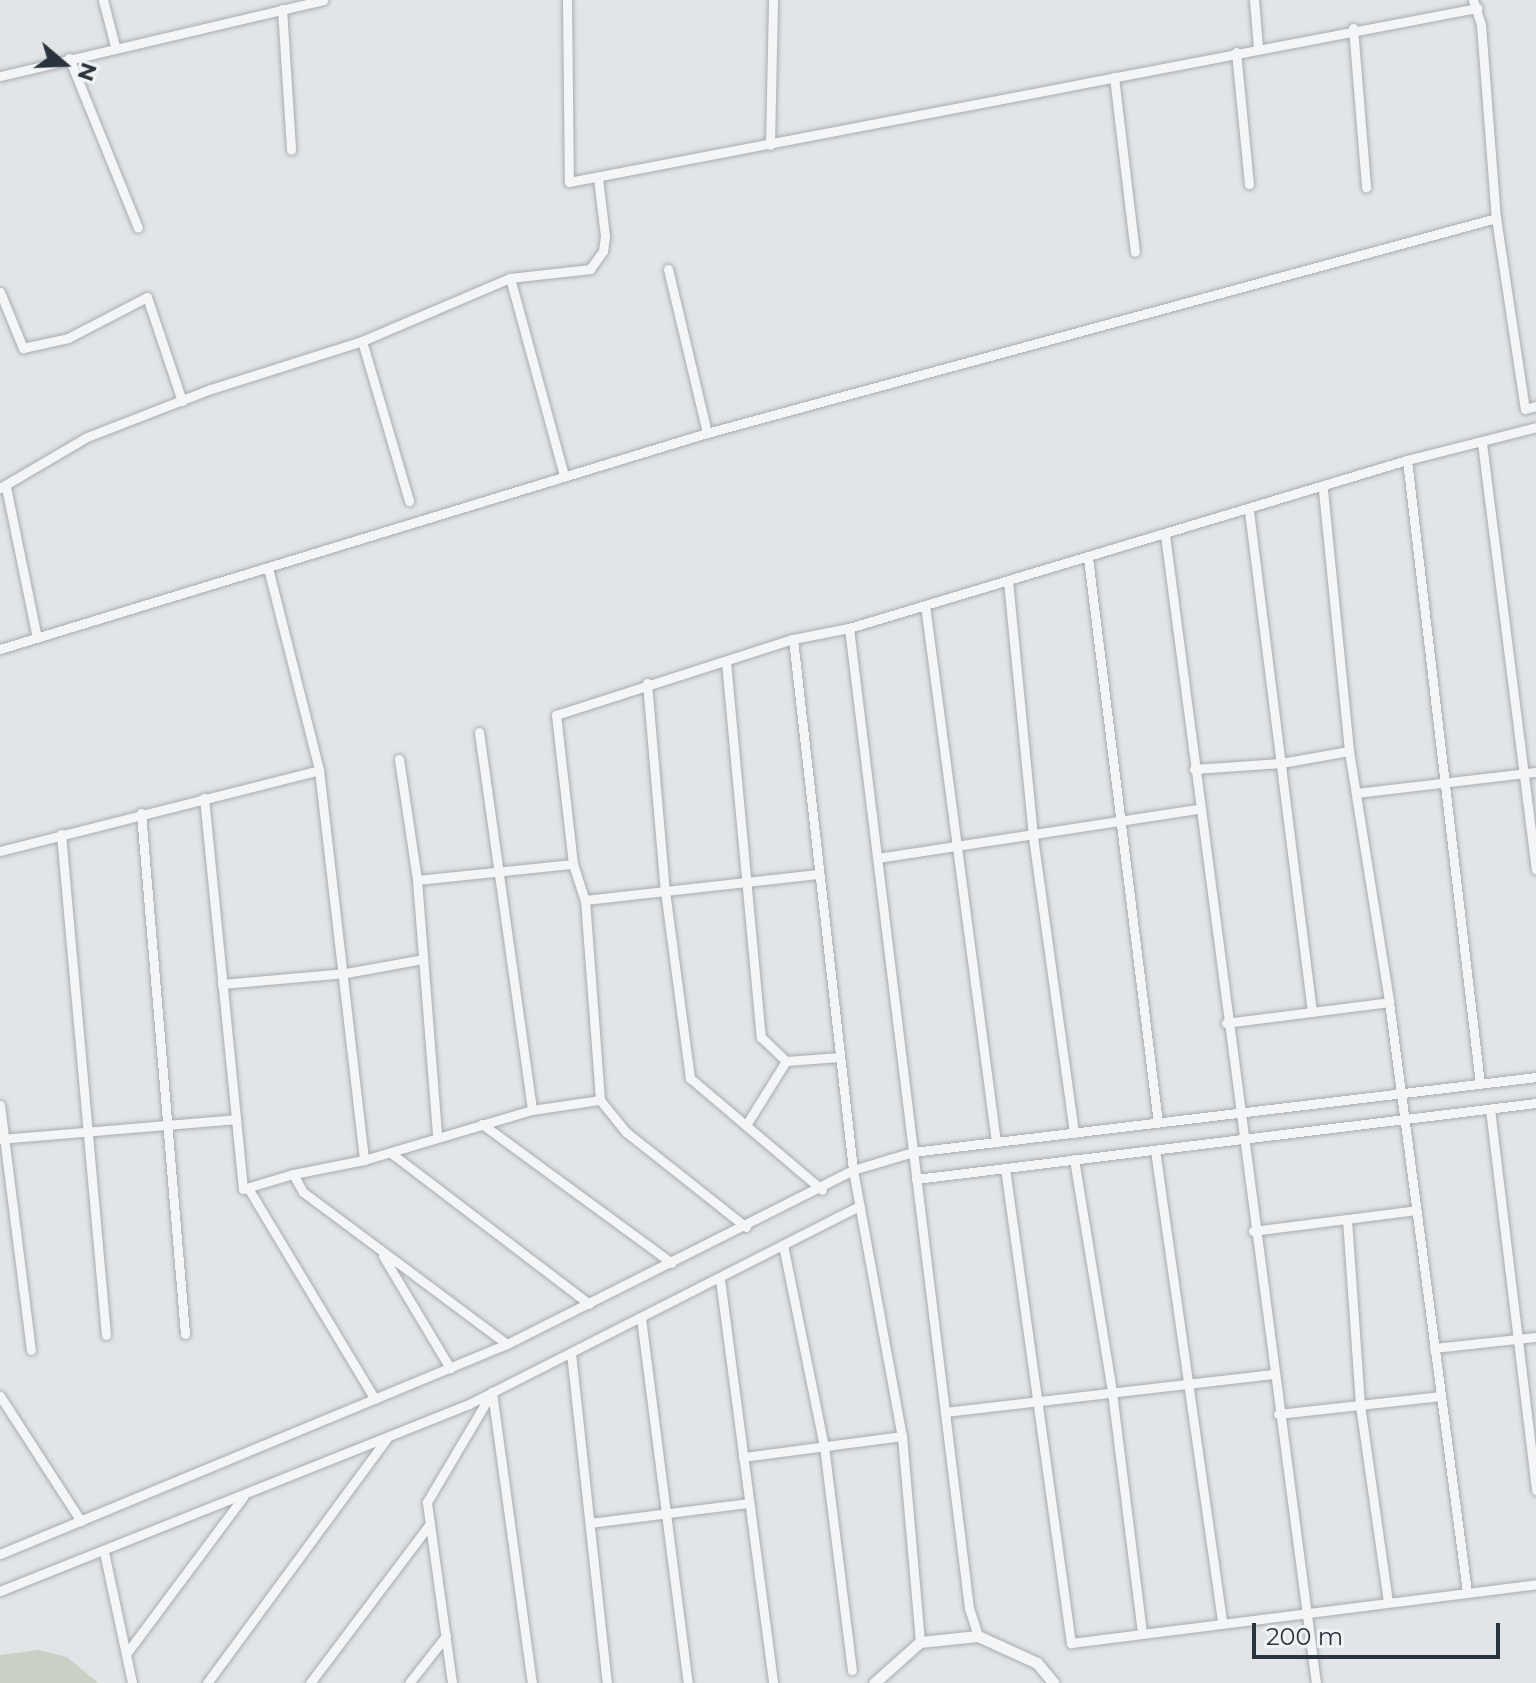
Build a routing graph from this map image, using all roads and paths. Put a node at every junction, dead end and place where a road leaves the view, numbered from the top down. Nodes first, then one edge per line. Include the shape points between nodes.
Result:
1 (103, 0) edge
2 (323, 0) edge
3 (567, 0) edge
4 (773, 0) edge
5 (1254, 0) edge
6 (1475, 4) edge
7 (282, 9) junction
8 (1353, 28) junction
9 (115, 46) junction
10 (1258, 48) junction
11 (1236, 52) junction
12 (69, 58) junction
13 (0, 76) edge
14 (1114, 77) junction
15 (770, 145) junction
16 (291, 150) dead end
17 (598, 178) junction
18 (1249, 184) dead end
19 (1366, 187) dead end
20 (1496, 218) junction
21 (138, 228) dead end
22 (1135, 252) dead end
23 (668, 269) dead end
24 (510, 278) junction
25 (0, 292) edge
26 (362, 341) junction
27 (182, 401) junction
28 (1536, 406) edge
29 (1536, 427) edge
30 (707, 433) junction
31 (1482, 443) junction
32 (1407, 460) junction
33 (564, 475) junction
34 (3, 488) edge
35 (1323, 490) junction
36 (409, 501) dead end
37 (1249, 511) junction
38 (1165, 535) junction
39 (1088, 558) junction
40 (268, 568) junction
41 (1008, 581) junction
42 (925, 605) junction
43 (849, 628) junction
44 (37, 638) junction
45 (793, 639) junction
46 (0, 649) edge
47 (726, 662) junction
48 (647, 683) junction
49 (479, 732) dead end
50 (1349, 751) junction
51 (399, 759) dead end
52 (1281, 763) junction
53 (1194, 769) junction
54 (319, 770) junction
55 (1536, 772) edge
56 (1524, 774) junction
57 (1442, 779) junction
58 (1356, 793) junction
59 (204, 798) junction
60 (1199, 809) junction
61 (141, 813) junction
62 (1117, 821) junction
63 (61, 834) junction
64 (1033, 837) junction
65 (959, 845) junction
66 (0, 851) edge
67 (877, 858) junction
68 (573, 864) junction
69 (1536, 870) edge
70 (818, 874) junction
71 (497, 875) junction
72 (417, 880) junction
73 (744, 883) junction
74 (665, 891) junction
75 (585, 900) junction
76 (423, 959) junction
77 (346, 973) junction
78 (222, 984) junction
79 (1389, 1002) junction
80 (1312, 1012) junction
81 (1226, 1023) junction
82 (840, 1057) junction
83 (786, 1061) junction
84 (1536, 1077) edge
85 (1480, 1084) junction
86 (1401, 1094) junction
87 (600, 1100) junction
88 (1536, 1103) edge
89 (0, 1105) edge
90 (1490, 1109) junction
91 (532, 1110) junction
92 (1238, 1113) junction
93 (236, 1119) junction
94 (1404, 1119) junction
95 (1158, 1123) junction
96 (482, 1124) junction
97 (746, 1125) junction
98 (168, 1127) junction
99 (85, 1132) junction
100 (1074, 1133) junction
101 (437, 1136) junction
102 (1, 1139) edge
103 (1242, 1139) junction
104 (996, 1142) junction
105 (1155, 1150) junction
106 (913, 1152) junction
107 (391, 1153) junction
108 (1074, 1159) junction
109 (364, 1160) junction
110 (1005, 1168) junction
111 (853, 1170) junction
112 (293, 1174) junction
113 (916, 1179) junction
114 (248, 1188) junction
115 (822, 1190) junction
116 (860, 1206) junction
117 (1416, 1210) junction
118 (1347, 1219) junction
119 (746, 1227) junction
120 (1253, 1231) junction
121 (783, 1245) junction
122 (379, 1249) junction
123 (672, 1263) junction
124 (720, 1279) junction
125 (589, 1304) junction
126 (641, 1318) junction
127 (185, 1334) dead end
128 (106, 1335) dead end
129 (1536, 1337) edge
130 (1518, 1339) junction
131 (507, 1344) junction
132 (1434, 1348) junction
133 (31, 1350) dead end
134 (571, 1353) junction
135 (450, 1368) junction
136 (1273, 1374) junction
137 (1190, 1383) junction
138 (492, 1392) junction
139 (1112, 1392) junction
140 (0, 1396) edge
141 (1441, 1396) junction
142 (375, 1399) junction
143 (1034, 1402) junction
144 (1360, 1405) junction
145 (945, 1412) junction
146 (1278, 1414) junction
147 (902, 1436) junction
148 (388, 1437) junction
149 (824, 1446) junction
150 (743, 1457) junction
151 (1536, 1490) edge
152 (245, 1495) junction
153 (749, 1503) junction
154 (667, 1514) junction
155 (81, 1521) junction
156 (590, 1523) junction
157 (430, 1524) junction
158 (0, 1540) edge
159 (104, 1552) junction
160 (4, 1553) edge
161 (1536, 1584) edge
162 (0, 1591) edge
163 (1467, 1592) junction
164 (1388, 1601) junction
165 (1306, 1611) junction
166 (1222, 1622) junction
167 (1142, 1633) junction
168 (446, 1636) junction
169 (978, 1636) junction
170 (920, 1642) junction
171 (126, 1654) junction
172 (852, 1670) dead end
173 (132, 1683) edge
174 (207, 1683) edge
175 (310, 1683) edge
176 (409, 1683) edge
177 (452, 1683) edge
178 (532, 1683) edge
179 (607, 1683) edge
180 (688, 1683) edge
181 (773, 1683) edge
182 (874, 1683) edge
183 (1054, 1683) edge
184 (1316, 1683) edge

1 - 9 street
2 - 7 street
3 - 17 street via 566,175 569,182
4 - 15 street
5 - 10 street
6 - 8 street
6 - 20 street
7 - 9 street
7 - 16 street
8 - 10 street
8 - 19 street
9 - 12 street
10 - 11 street
11 - 14 street
11 - 18 street
12 - 13 street
12 - 21 street
14 - 15 street
14 - 22 street
15 - 17 street
17 - 24 street via 605,236 603,251 590,269
20 - 28 street via 1525,409
20 - 30 street
23 - 30 street
24 - 26 street
24 - 33 street
25 - 27 street via 23,348 68,338 147,297
26 - 27 street
26 - 36 street
27 - 34 street via 87,437
29 - 31 street
30 - 33 street
31 - 32 street
31 - 56 street
32 - 35 street
32 - 57 street
33 - 40 street
34 - 44 street
35 - 37 street
35 - 50 street
37 - 38 street
37 - 52 street
38 - 39 street
38 - 53 street
39 - 41 street
39 - 62 street
40 - 44 street
40 - 54 street
41 - 42 street
41 - 64 street
42 - 43 street
42 - 65 street
43 - 45 street
43 - 67 street
44 - 46 street
45 - 47 street
45 - 70 street
47 - 48 street
47 - 73 street
48 - 68 street via 556,715
48 - 74 street
49 - 71 street
50 - 52 street
50 - 58 street
51 - 72 street
52 - 53 street
52 - 80 street
53 - 60 street
54 - 59 street
54 - 77 street
55 - 56 street
56 - 57 street
56 - 69 street
57 - 58 street
57 - 85 street
58 - 79 street
59 - 61 street
59 - 78 street
60 - 62 street
60 - 81 street
61 - 63 street
61 - 98 street
62 - 64 street
62 - 95 street
63 - 66 street
63 - 99 street
64 - 65 street
64 - 100 street
65 - 67 street
65 - 104 street
67 - 106 street
68 - 71 street
68 - 75 street
70 - 73 street
70 - 82 street
71 - 72 street
71 - 91 street
72 - 76 street
73 - 74 street
73 - 83 street via 761,1037
74 - 75 street
74 - 97 street via 690,1078
75 - 87 street
76 - 77 street
76 - 101 street
77 - 78 street
77 - 109 street
78 - 93 street
79 - 80 street
79 - 86 street
80 - 81 street
81 - 92 street
82 - 83 street
82 - 111 street
83 - 97 street
84 - 85 street
85 - 86 street
86 - 92 street
86 - 94 street
87 - 91 street
87 - 119 street via 626,1132
88 - 90 street
89 - 102 street
90 - 94 street
90 - 130 street
91 - 96 street
92 - 95 street
92 - 103 street
93 - 98 street
93 - 114 street via 243,1189
94 - 103 street
94 - 117 street
95 - 100 street
96 - 101 street
96 - 123 street
97 - 115 street
98 - 99 street
98 - 127 street
99 - 102 street
99 - 128 street
100 - 104 street
101 - 107 street
102 - 133 street
103 - 105 street
103 - 120 street
104 - 106 street
105 - 108 street
105 - 137 street
106 - 111 street
106 - 113 street
107 - 109 street
107 - 125 street
108 - 110 street
108 - 139 street
109 - 112 street
110 - 113 street
110 - 143 street
111 - 115 street
111 - 116 street
112 - 114 street
112 - 122 street via 303,1192
113 - 145 street
114 - 142 street
115 - 119 street
116 - 121 street
116 - 147 street
117 - 118 street
117 - 132 street
118 - 120 street
118 - 144 street
119 - 123 street
120 - 136 street
121 - 124 street
121 - 149 street
122 - 131 street
122 - 135 street
123 - 125 street
124 - 126 street
124 - 150 street
125 - 131 street
126 - 134 street
126 - 154 street
129 - 130 street
130 - 132 street
130 - 151 street
131 - 135 street
132 - 141 street
134 - 138 street
134 - 156 street
135 - 142 street
136 - 137 street
136 - 146 street
137 - 139 street
137 - 166 street
138 - 148 street
138 - 157 street via 427,1502
138 - 178 street
139 - 143 street
139 - 167 street
140 - 155 street
141 - 144 street
141 - 163 street
142 - 155 street
143 - 145 street
143 - 167 street via 1071,1643
144 - 146 street
144 - 164 street
145 - 169 street via 969,1608
146 - 165 street
147 - 149 street
147 - 170 street
148 - 152 street
148 - 174 street
149 - 150 street
149 - 172 street
150 - 153 street
152 - 159 street
152 - 171 street
153 - 154 street
153 - 181 street
154 - 156 street
154 - 180 street
155 - 160 street
156 - 179 street
157 - 168 street
157 - 175 street
158 - 160 street
159 - 162 street
159 - 171 street
161 - 163 street
163 - 164 street
164 - 165 street
165 - 166 street
165 - 184 street
166 - 167 street
168 - 176 street
168 - 177 street
169 - 170 street
169 - 183 street via 1037,1663
170 - 182 street
171 - 173 street

